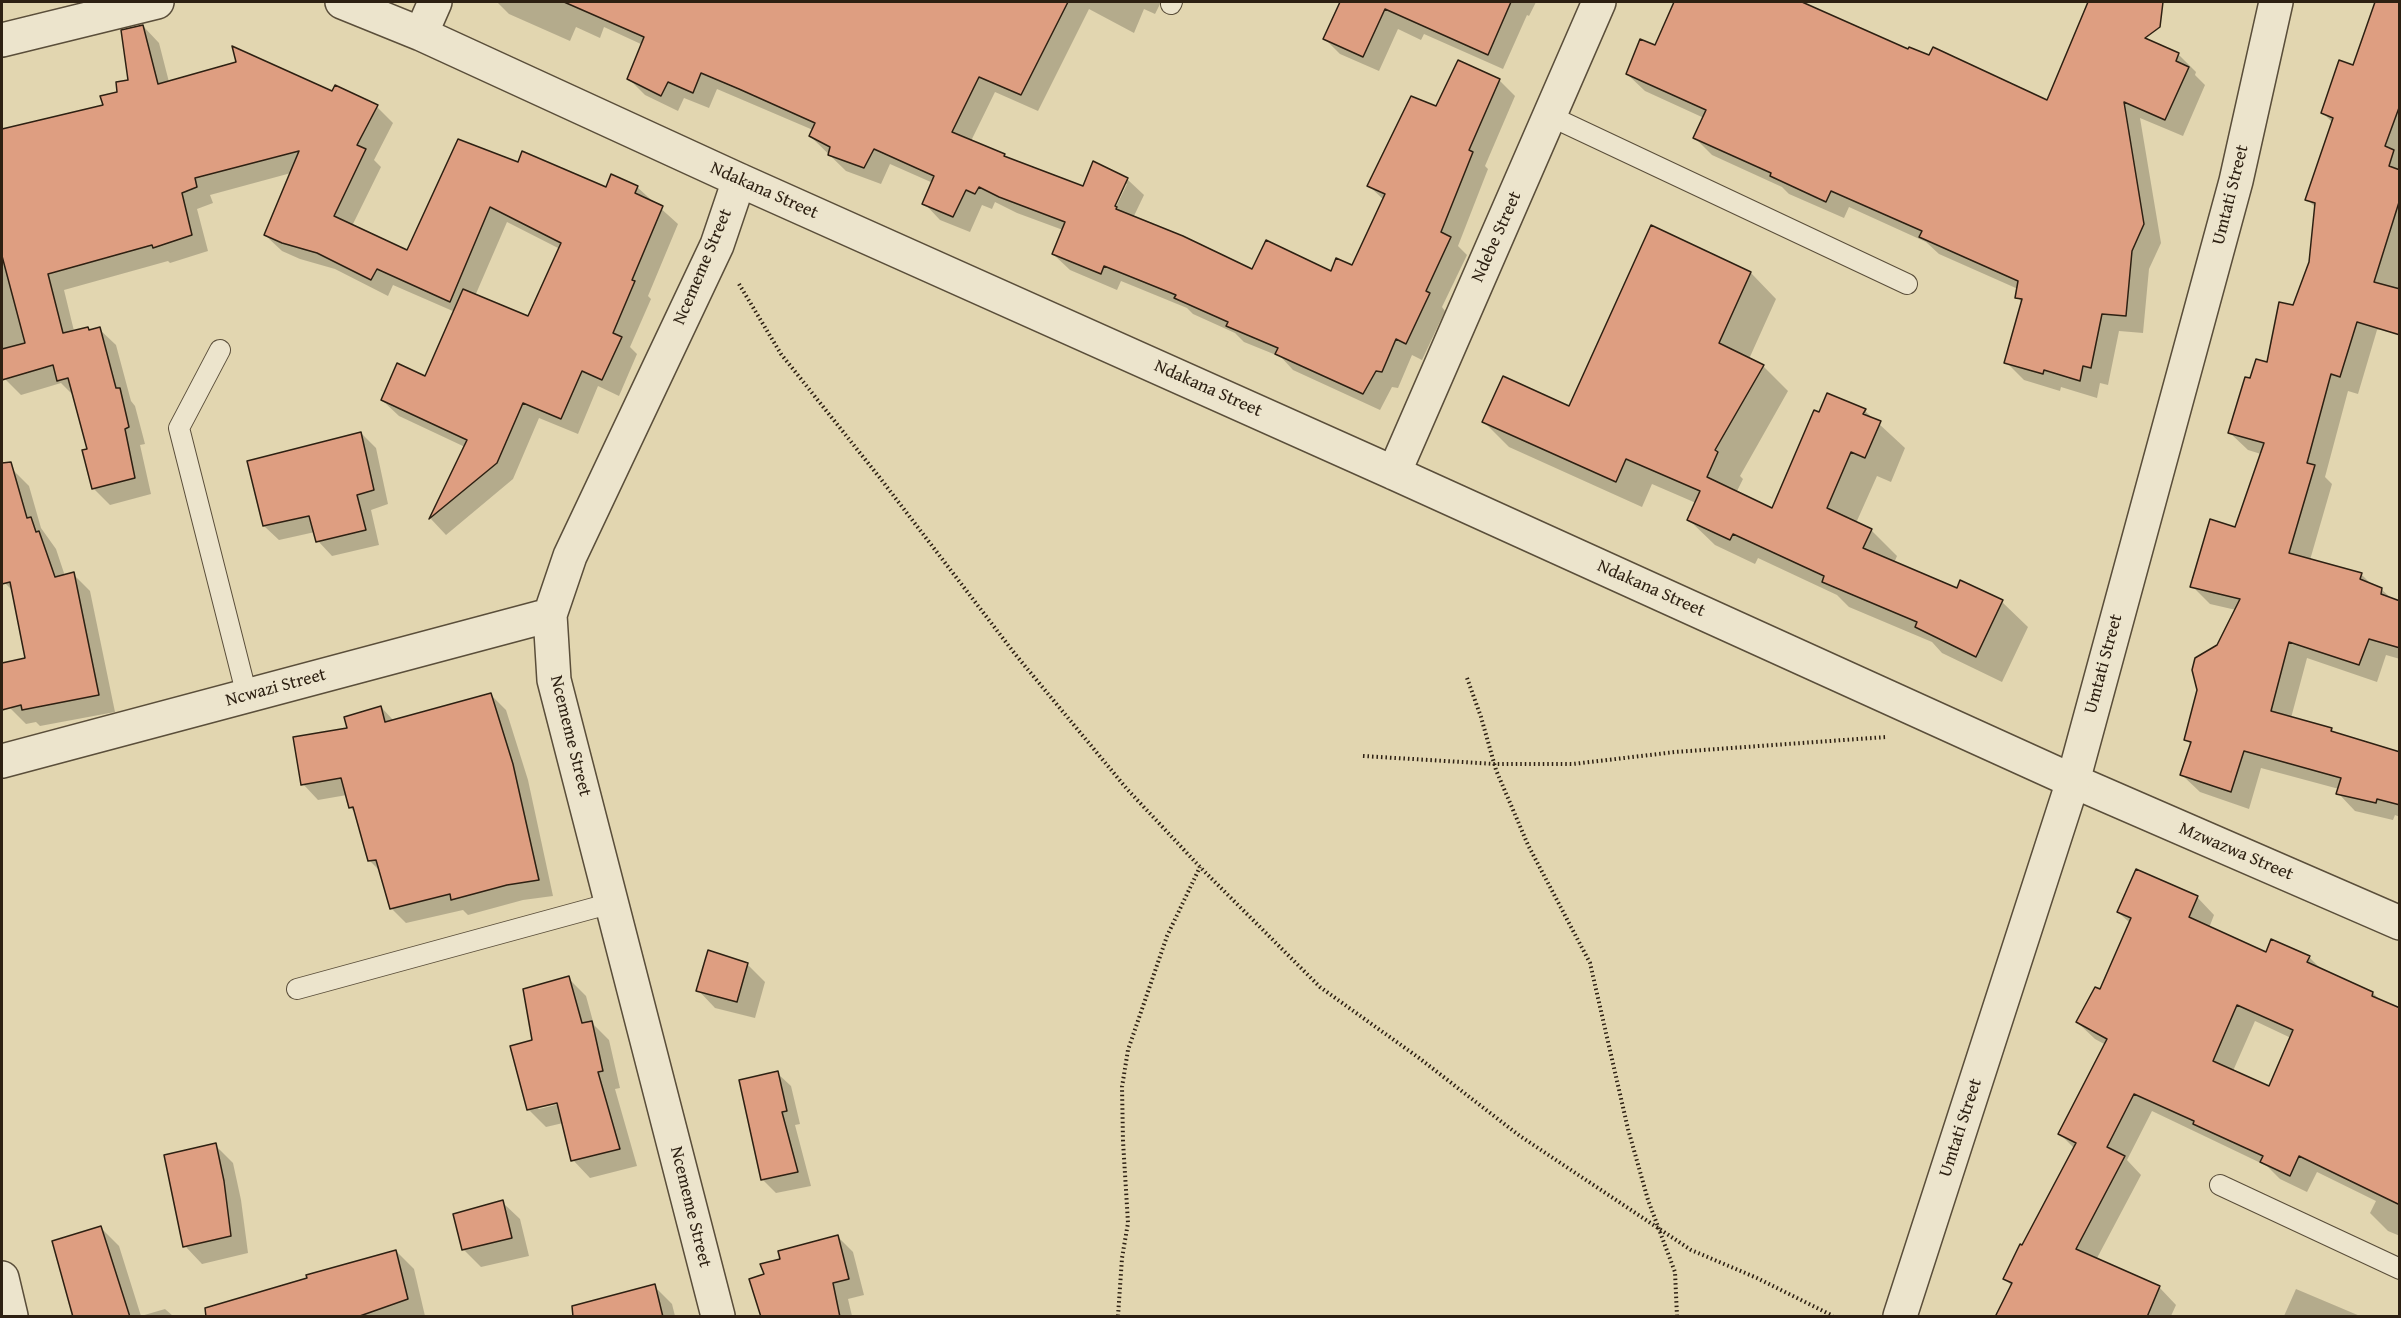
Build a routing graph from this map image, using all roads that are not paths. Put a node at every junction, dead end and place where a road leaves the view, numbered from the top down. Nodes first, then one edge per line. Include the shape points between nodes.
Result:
1 (158, 2) edge
2 (342, 2) edge
3 (435, 2) edge
4 (1599, 2) edge
5 (2276, 2) edge
6 (421, 34) junction
7 (2, 40) edge
8 (1550, 116) junction
9 (739, 180) junction
10 (1907, 284) dead end
11 (220, 350) dead end
12 (1394, 473) junction
13 (550, 615) junction
14 (247, 696) junction
15 (2, 761) edge
16 (2073, 781) junction
17 (612, 903) junction
18 (2400, 922) edge
19 (297, 989) dead end
20 (2220, 1185) dead end
21 (2400, 1269) edge
22 (2, 1278) edge
23 (11, 1317) edge
24 (718, 1317) edge
25 (1900, 1317) edge

1 - 7 street
2 - 6 street, Ndakana Street
3 - 6 street
4 - 8 street, Ndebe Street
5 - 16 street, Umtati Street via 2232,193
6 - 9 street, Ndakana Street
8 - 10 lane
8 - 12 street, Ndebe Street
9 - 12 street, Ndakana Street
9 - 13 street, Ncememe Street via 717,245 570,556
11 - 14 lane via 179,428
12 - 16 street, Ndakana Street
13 - 14 street, Ncwazi Street
13 - 17 street, Ncememe Street via 554,680
14 - 15 street, Ncwazi Street
16 - 18 street, Mzwazwa Street
16 - 25 street, Umtati Street
17 - 19 lane
17 - 24 street, Ncememe Street
20 - 21 lane
22 - 23 street

